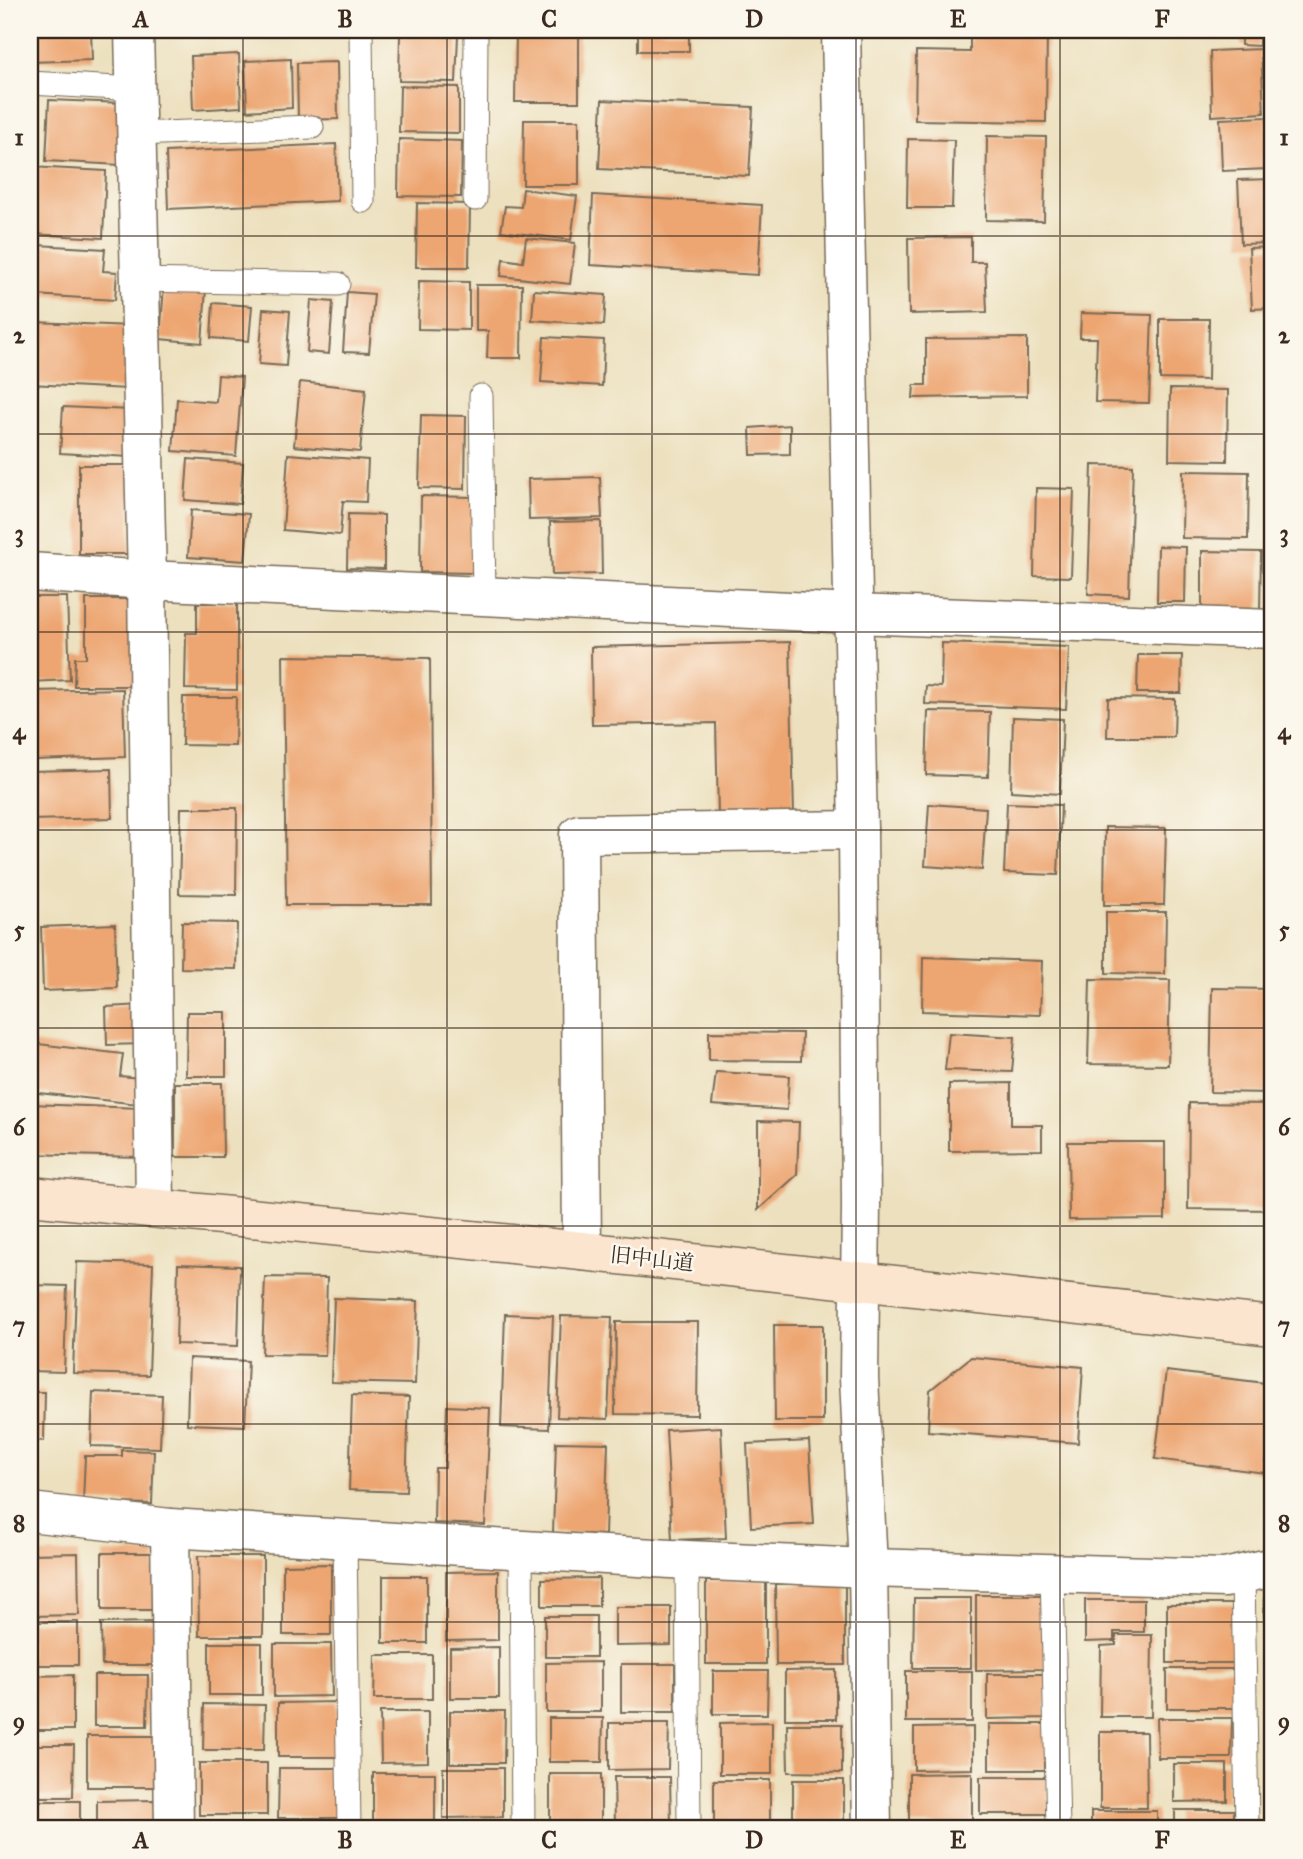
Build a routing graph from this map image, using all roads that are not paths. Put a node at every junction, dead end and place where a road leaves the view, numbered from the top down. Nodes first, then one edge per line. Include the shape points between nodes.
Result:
1 (134, 30) edge
2 (361, 30) edge
3 (476, 30) edge
4 (841, 30) edge
5 (30, 83) edge
6 (135, 89) junction
7 (312, 127) dead end
8 (136, 134) junction
9 (475, 200) dead end
10 (363, 201) dead end
11 (140, 280) junction
12 (338, 284) dead end
13 (481, 396) dead end
14 (30, 572) edge
15 (147, 580) junction
16 (484, 596) junction
17 (854, 614) junction
18 (1273, 629) edge
19 (858, 830) junction
20 (30, 1196) edge
21 (155, 1207) junction
22 (582, 1251) junction
23 (860, 1282) junction
24 (1273, 1326) edge
25 (30, 1512) edge
26 (170, 1528) junction
27 (345, 1539) junction
28 (521, 1549) junction
29 (687, 1560) junction
30 (868, 1568) junction
31 (1258, 1570) edge
32 (1052, 1573) junction
33 (174, 1829) edge
34 (349, 1829) edge
35 (523, 1829) edge
36 (689, 1829) edge
37 (872, 1829) edge
38 (1058, 1829) edge
39 (1247, 1829) edge

1 - 6 street
2 - 10 lane
3 - 9 lane
4 - 17 street
5 - 6 lane
6 - 8 street
7 - 8 lane
8 - 11 street
11 - 12 lane
11 - 15 street
13 - 16 lane
14 - 15 street
15 - 16 street
15 - 21 street
16 - 17 street
17 - 18 street
17 - 19 street
19 - 22 street via 579,834
19 - 23 street
20 - 21 main road, 旧中山道
21 - 22 main road, 旧中山道
22 - 23 main road, 旧中山道
23 - 24 main road, 旧中山道
23 - 30 street via 859,1377
25 - 26 street
26 - 27 street
26 - 33 street
27 - 28 street
27 - 34 lane
28 - 29 street
28 - 35 lane
29 - 30 street
29 - 36 lane
30 - 32 street
30 - 37 street
31 - 32 street via 1225,1578
31 - 39 lane
32 - 38 lane

